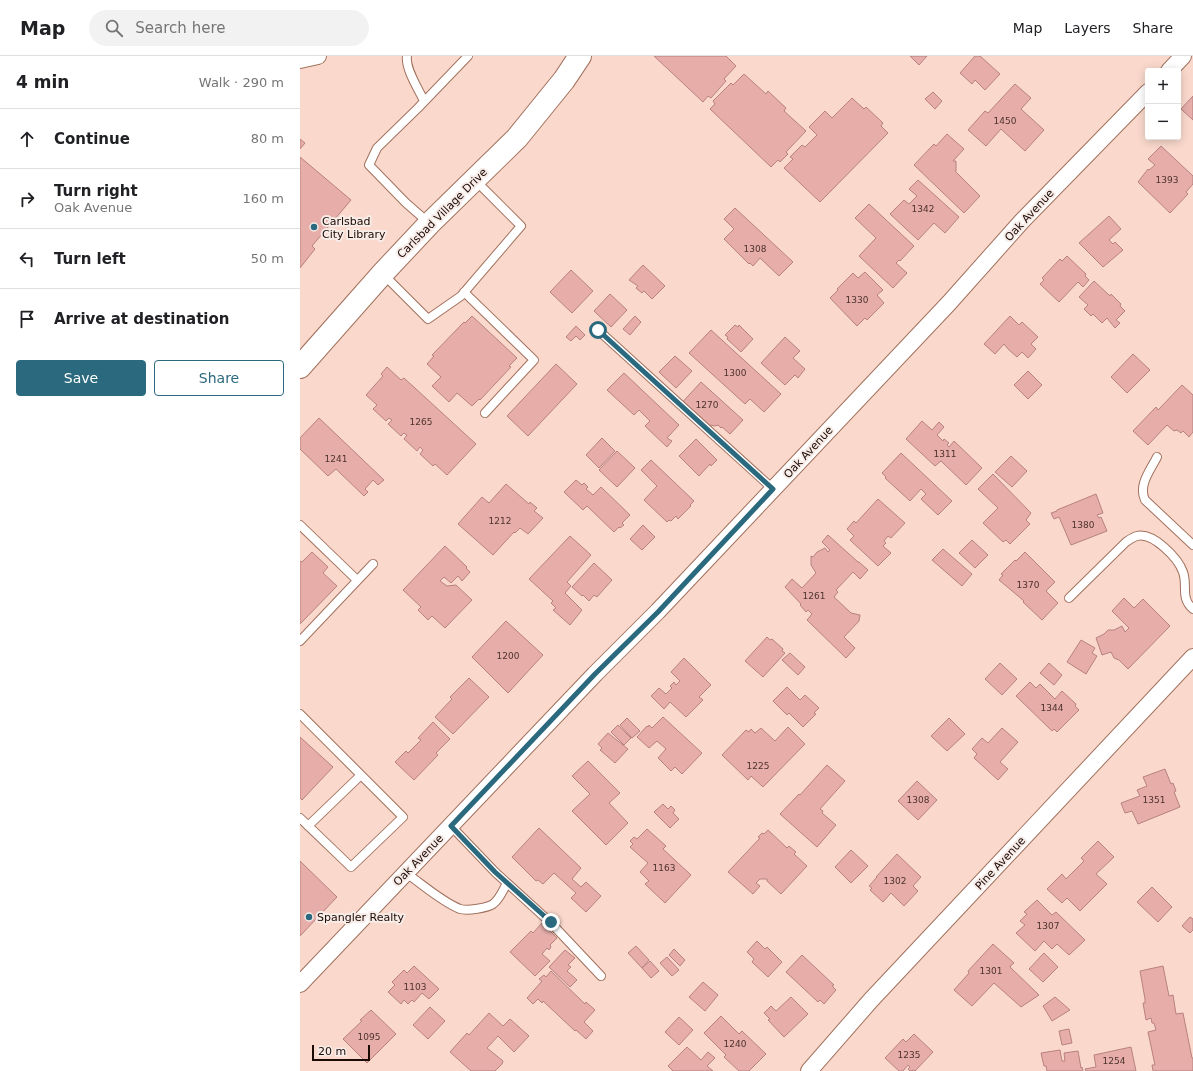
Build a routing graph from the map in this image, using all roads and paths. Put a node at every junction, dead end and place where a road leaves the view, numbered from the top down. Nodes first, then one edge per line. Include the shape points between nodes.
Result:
1 (318, 56) edge
2 (407, 56) edge
3 (468, 56) edge
4 (580, 56) edge
5 (1183, 56) edge
6 (300, 60) edge
7 (1172, 68) edge
8 (1145, 95) edge
9 (424, 101) junction
10 (474, 179) junction
11 (429, 224) junction
12 (382, 273) junction
13 (464, 292) junction
14 (598, 330) dead end
15 (300, 367) edge
16 (485, 413) dead end
17 (1157, 457) dead end
18 (773, 489) junction
19 (300, 525) edge
20 (1193, 545) edge
21 (373, 564) dead end
22 (358, 580) junction
23 (1069, 598) dead end
24 (1193, 609) edge
25 (300, 641) edge
26 (1193, 657) edge
27 (300, 714) edge
28 (361, 775) junction
29 (300, 818) edge
30 (308, 826) junction
31 (451, 826) junction
32 (406, 873) junction
33 (507, 883) junction
34 (601, 976) dead end
35 (300, 984) edge
36 (809, 1071) edge

1 - 6 street
2 - 9 lane via 410,73
3 - 9 lane
4 - 10 main road, Carlsbad Village Drive via 564,80 516,138
5 - 7 street
8 - 18 street, Oak Avenue via 1022,221 949,303
9 - 11 lane via 377,148 369,165
10 - 11 main road, Carlsbad Village Drive
10 - 13 lane via 521,226
11 - 12 main road, Carlsbad Village Drive
12 - 13 lane via 428,319
12 - 15 main road, Carlsbad Village Drive
13 - 16 lane via 534,360
14 - 18 lane
17 - 20 lane via 1143,484 1142,493 1145,500
18 - 31 street, Oak Avenue
19 - 22 lane
21 - 22 lane
22 - 25 lane
23 - 24 lane via 1126,542 1136,536 1147,536 1167,548 1183,571 1186,584 1185,599
26 - 36 street, Pine Avenue via 871,1000
27 - 28 lane
28 - 30 lane
28 - 30 lane via 403,817 357,862 351,867
29 - 30 lane
31 - 32 street, Oak Avenue
31 - 33 lane
32 - 33 lane via 440,898 461,909 478,909 493,904
32 - 35 street, Oak Avenue
33 - 34 lane via 551,922

